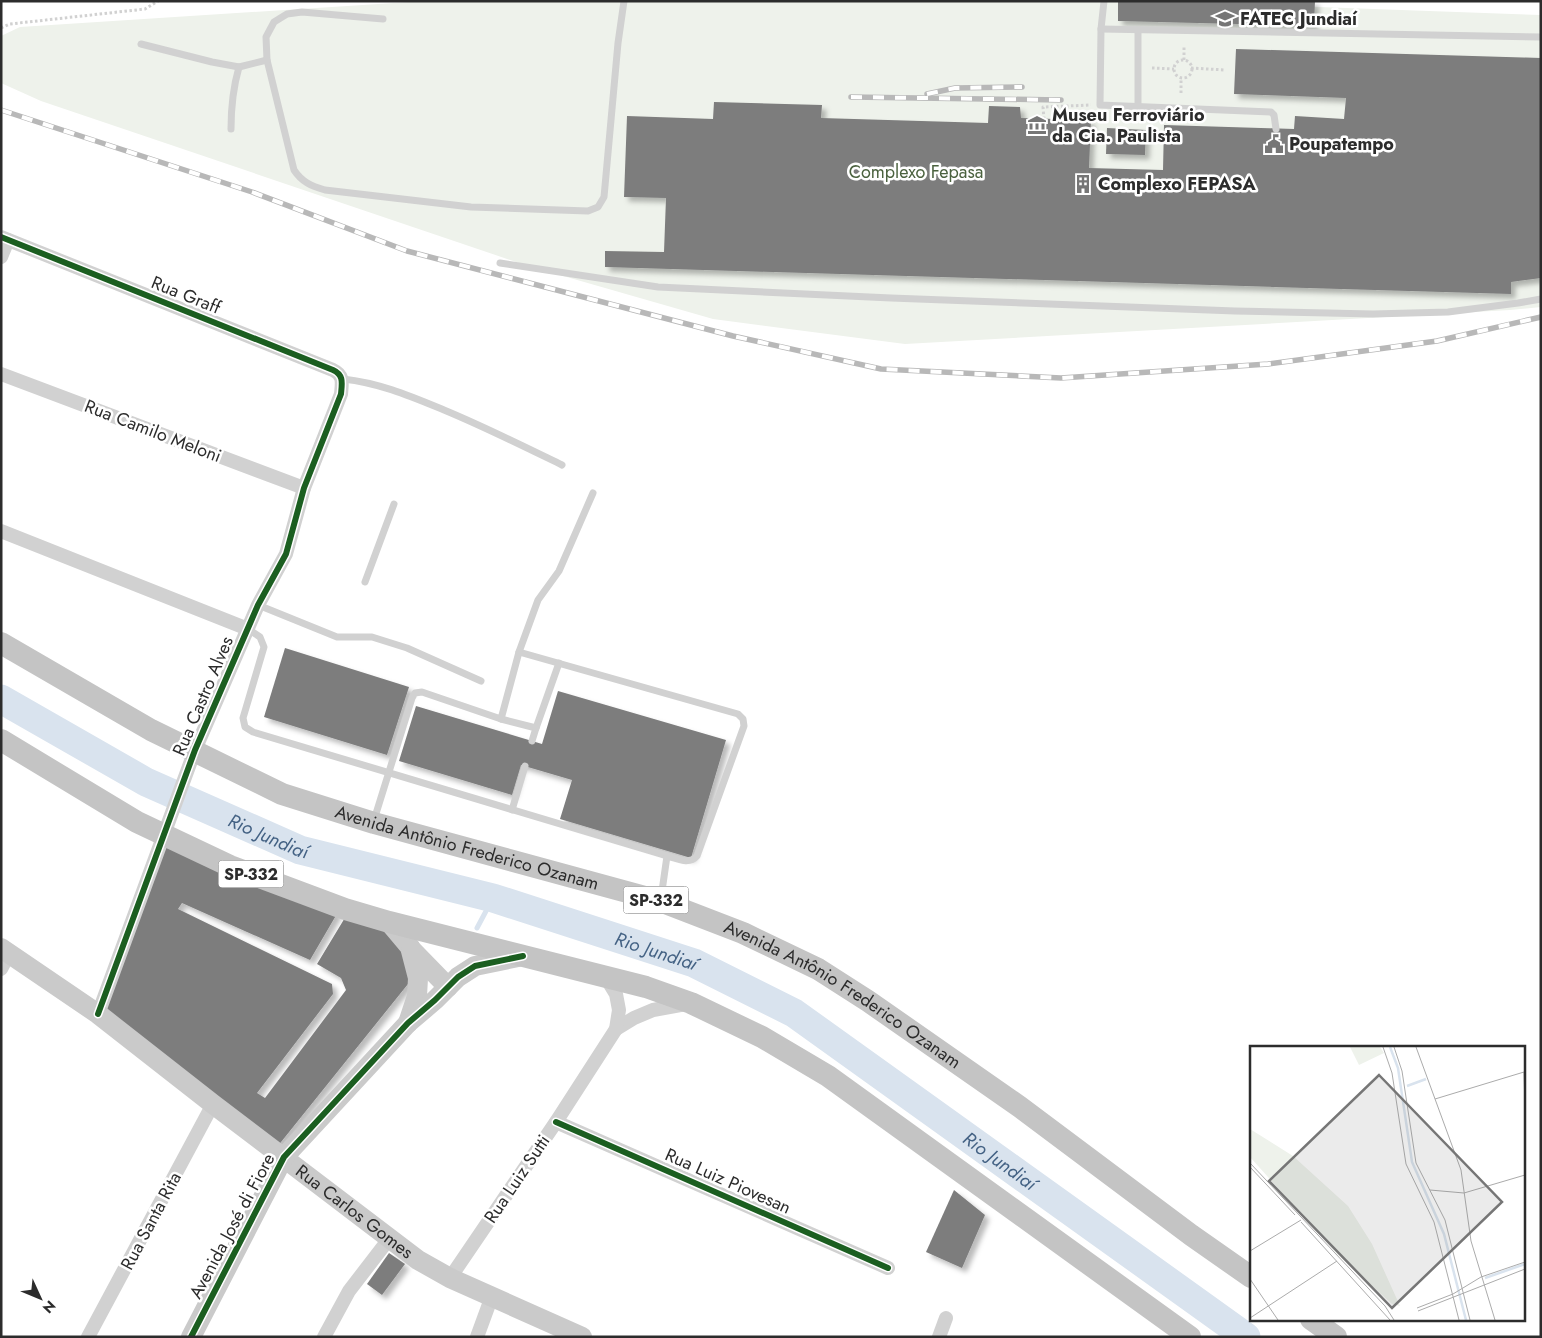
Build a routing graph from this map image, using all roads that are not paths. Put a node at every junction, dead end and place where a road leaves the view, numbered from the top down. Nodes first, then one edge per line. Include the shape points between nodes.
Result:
1 (624, 1) edge
2 (1104, 1) edge
3 (383, 18) dead end
4 (1101, 29) junction
5 (1138, 30) junction
6 (1541, 37) edge
7 (141, 44) dead end
8 (267, 60) junction
9 (239, 67) junction
10 (1138, 107) junction
11 (232, 129) dead end
12 (1276, 129) dead end
13 (5, 238) edge
14 (1, 257) edge
15 (500, 263) dead end
16 (1541, 299) edge
17 (1, 374) edge
18 (343, 379) junction
19 (562, 465) dead end
20 (304, 488) junction
21 (593, 493) dead end
22 (394, 504) dead end
23 (1, 531) edge
24 (365, 582) dead end
25 (258, 605) junction
26 (248, 629) junction
27 (1, 643) edge
28 (519, 652) junction
29 (559, 663) junction
30 (481, 681) dead end
31 (501, 719) junction
32 (536, 728) junction
33 (1, 740) edge
34 (532, 740) dead end
35 (192, 758) junction
36 (525, 766) dead end
37 (389, 774) junction
38 (512, 810) junction
39 (374, 822) junction
40 (166, 827) junction
41 (667, 856) junction
42 (660, 901) junction
43 (389, 922) junction
44 (410, 948) junction
45 (523, 956) junction
46 (4, 957) edge
47 (605, 976) junction
48 (448, 987) junction
49 (691, 1003) junction
50 (98, 1014) junction
51 (408, 1022) junction
52 (616, 1028) junction
53 (213, 1104) junction
54 (556, 1122) junction
55 (284, 1157) junction
56 (389, 1239) junction
57 (888, 1268) dead end
58 (1250, 1276) edge
59 (450, 1278) junction
60 (492, 1296) junction
61 (946, 1318) dead end
62 (1312, 1320) edge
63 (88, 1337) edge
64 (191, 1337) edge
65 (324, 1337) edge
66 (477, 1337) edge
67 (582, 1337) edge
68 (939, 1337) edge
69 (1190, 1337) edge
70 (1336, 1337) edge

1 - 8 lane via 604,197 598,206 588,211 471,207 312,186 300,179 294,170
2 - 4 lane
3 - 8 lane via 302,12 287,14 274,22 266,37
4 - 5 lane
4 - 10 lane via 1100,105
5 - 6 lane
5 - 10 lane
7 - 9 lane
8 - 9 lane
9 - 11 lane via 233,88
10 - 12 lane via 1271,112
13 - 14 street
13 - 18 street, Rua Graff via 339,372
15 - 16 lane via 658,287 1235,312 1448,312
17 - 20 street, Rua Camilo Meloni
18 - 19 lane via 383,386 427,403
18 - 20 street, Rua Castro Alves via 341,394
20 - 25 street, Rua Castro Alves via 286,554
21 - 28 lane via 559,571 538,600
22 - 24 lane
23 - 26 street
25 - 26 street, Rua Castro Alves
25 - 30 lane via 337,637 372,637 407,648
26 - 35 street, Rua Castro Alves
26 - 37 lane via 260,637 264,647 243,718 245,727
27 - 35 main road, Avenida Antônio Frederico Ozanam / SP-332 via 151,730
28 - 29 lane
28 - 31 lane
29 - 32 lane
29 - 41 lane via 738,714 743,719 744,726 697,856 687,861
31 - 32 lane
31 - 37 lane via 415,692
32 - 34 lane
33 - 40 main road, SP-332 via 137,822
35 - 39 main road, Avenida Antônio Frederico Ozanam / SP-332 via 282,794
35 - 40 street, Rua Castro Alves
36 - 38 lane
37 - 38 lane
37 - 39 lane
38 - 41 lane
39 - 42 main road, Avenida Antônio Frederico Ozanam / SP-332
40 - 43 main road, SP-332 via 230,866
40 - 50 street, Rua Castro Alves
41 - 42 lane
42 - 58 main road, Avenida Antônio Frederico Ozanam / SP-332 via 743,933 818,969 868,1000
43 - 44 street
43 - 45 main road, SP-332
44 - 48 street
44 - 51 street via 418,978 417,996
45 - 47 main road, SP-332
45 - 48 street, Avenida José di Fiore via 475,966
46 - 50 street, Rua Carlos Gomes
47 - 49 main road, SP-332
47 - 52 street, Rua Luiz Sutti via 616,994 619,1010
48 - 51 street, Avenida José di Fiore
49 - 52 street, Rua Luiz Sutti via 653,1010
49 - 69 main road, SP-332 via 762,1037 828,1076
50 - 53 street, Rua Carlos Gomes
51 - 55 street, Avenida José di Fiore
52 - 54 street, Rua Luiz Sutti
53 - 55 street, Rua Carlos Gomes
53 - 63 street, Rua Santa Rita
54 - 57 street, Rua Luiz Piovesan
54 - 59 street, Rua Luiz Sutti
55 - 56 street, Rua Carlos Gomes
55 - 64 street, Avenida José di Fiore
56 - 59 street, Rua Carlos Gomes
56 - 65 street via 349,1291
59 - 60 street, Rua Carlos Gomes
60 - 66 street
60 - 67 street, Rua Carlos Gomes
61 - 68 street
62 - 70 main road

